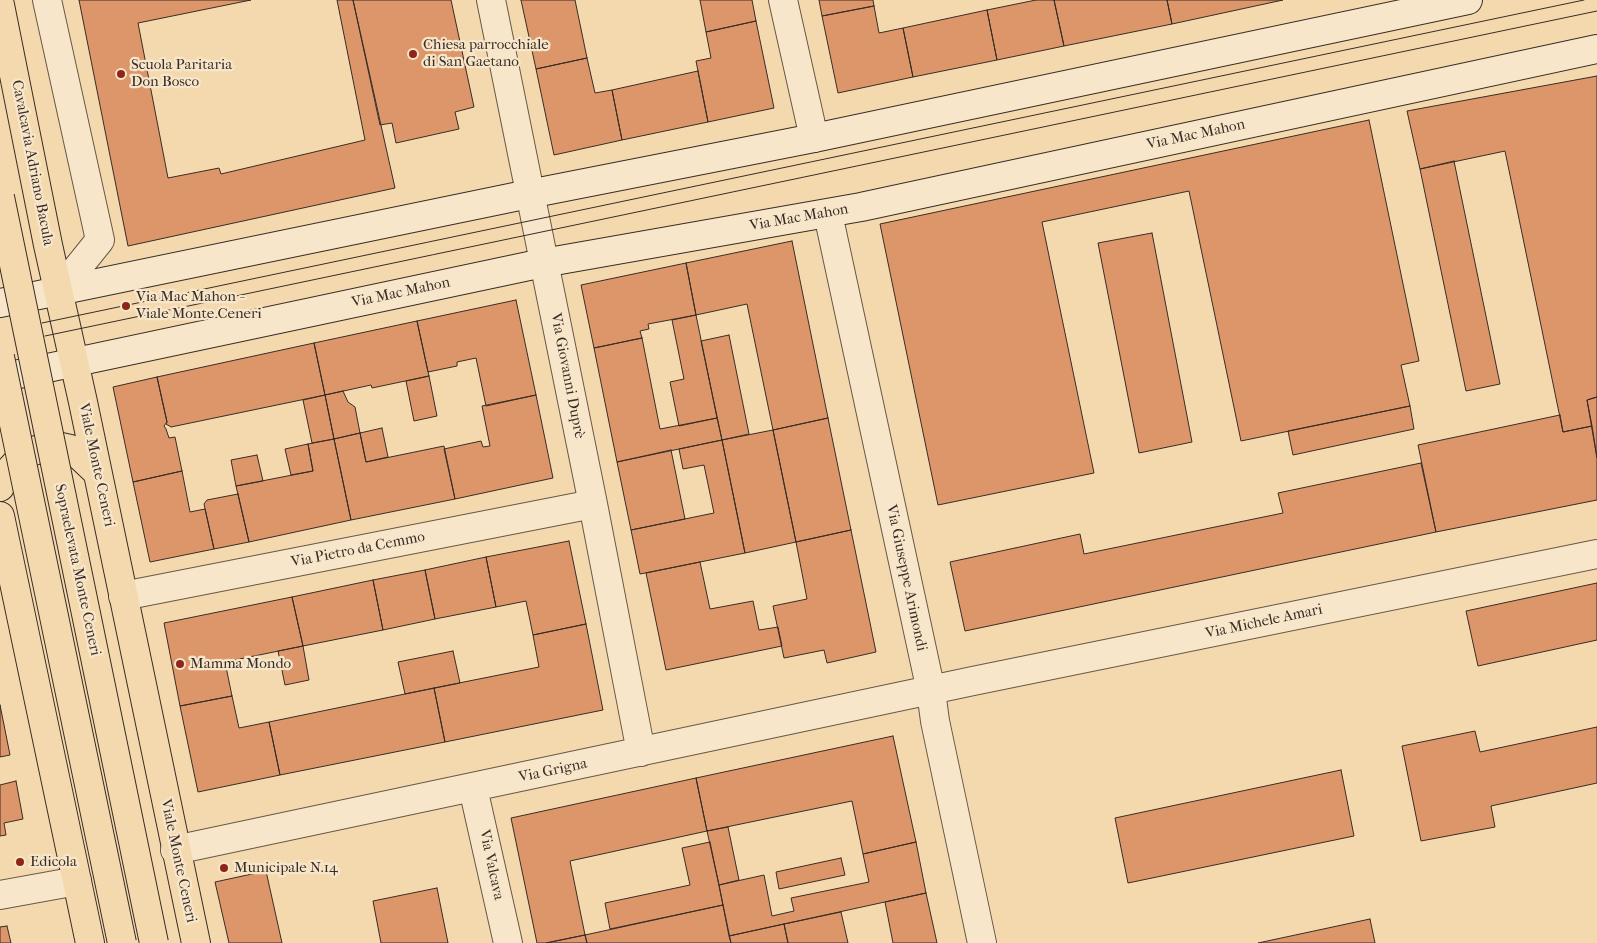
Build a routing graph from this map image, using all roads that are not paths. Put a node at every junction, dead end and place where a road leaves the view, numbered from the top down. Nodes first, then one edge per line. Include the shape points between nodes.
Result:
1 (47, 0) edge
2 (491, 0) edge
3 (783, 0) edge
4 (1468, 0) edge
5 (0, 5) edge
6 (1597, 49) edge
7 (814, 138) junction
8 (529, 194) junction
9 (0, 198) edge
10 (828, 214) junction
11 (543, 263) junction
12 (59, 291) junction
13 (0, 304) edge
14 (0, 357) edge
15 (74, 363) junction
16 (0, 378) edge
17 (97, 472) junction
18 (0, 487) edge
19 (593, 504) junction
20 (0, 516) edge
21 (1597, 554) edge
22 (8, 596) edge
23 (123, 596) junction
24 (931, 691) junction
25 (641, 752) junction
26 (473, 788) junction
27 (175, 850) junction
28 (77, 881) junction
29 (0, 895) edge
30 (90, 943) edge
31 (122, 943) edge
32 (154, 943) edge
33 (196, 943) edge
34 (508, 943) edge
35 (982, 943) edge

1 - 12 street via 100,240
2 - 8 street, Via Giovanni Duprè
3 - 7 street
4 - 7 street
5 - 12 main road, Cavalcavia Adriano Bacula
6 - 10 street, Via Mac Mahon
7 - 8 street
8 - 11 street, Via Giovanni Duprè
8 - 12 street
9 - 32 main road, Sopraelevata Monte Ceneri, bridge
10 - 11 street, Via Mac Mahon
10 - 24 street, Via Giuseppe Arimondi
11 - 15 street, Via Mac Mahon
11 - 19 street, Via Giovanni Duprè
12 - 13 street
12 - 15 main road, Viale Monte Ceneri
14 - 31 main road, bridge
15 - 16 street, Via Mac Mahon
15 - 17 main road, Viale Monte Ceneri
17 - 18 main road via 70,449 47,447 18,460
17 - 23 main road, Viale Monte Ceneri
19 - 23 street, Via Pietro da Cemmo
19 - 25 street, Via Giovanni Duprè
20 - 22 main road
21 - 24 street, Via Michele Amari
22 - 28 main road
23 - 27 main road, Viale Monte Ceneri
24 - 25 street, Via Grigna
24 - 35 street, Via Giuseppe Arimondi
25 - 26 street, Via Grigna
26 - 27 street, Via Grigna
26 - 34 street, Via Valcava
27 - 33 main road, Viale Monte Ceneri
28 - 29 street
28 - 30 main road

